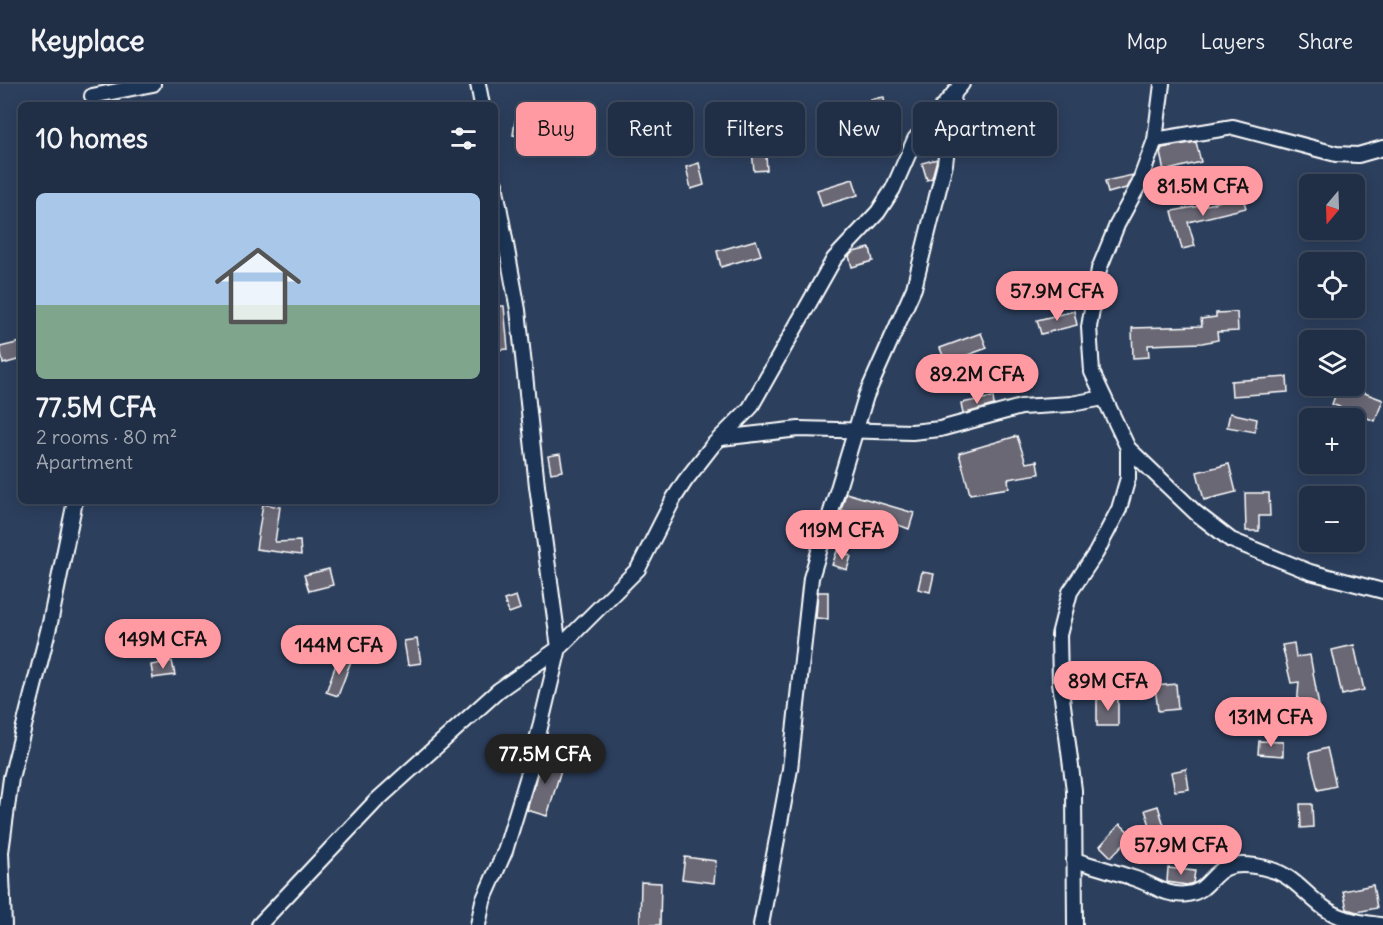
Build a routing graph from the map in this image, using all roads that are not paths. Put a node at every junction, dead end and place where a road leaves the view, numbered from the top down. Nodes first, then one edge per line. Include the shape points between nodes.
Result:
1 (153, 84) edge
2 (478, 84) edge
3 (1162, 84) edge
4 (958, 88) edge
5 (92, 95) edge
6 (481, 102) edge
7 (1155, 140) junction
8 (1383, 148) edge
9 (498, 200) edge
10 (1104, 398) junction
11 (857, 430) junction
12 (721, 438) junction
13 (1128, 448) junction
14 (74, 504) edge
15 (1383, 591) edge
16 (558, 648) junction
17 (1074, 860) junction
18 (4, 925) edge
19 (259, 925) edge
20 (478, 925) edge
21 (760, 925) edge
22 (1075, 925) edge
23 (1380, 925) edge

1 - 5 street
2 - 6 street
3 - 7 street
4 - 11 street via 945,164 914,288 866,396
4 - 12 street via 915,139 878,212 834,259 750,408
7 - 8 street via 1233,127 1336,154 1358,155
7 - 10 street via 1099,269 1089,327 1092,372
9 - 16 street via 518,310
10 - 11 street via 1021,406 940,429
10 - 13 street
11 - 12 street via 799,429
11 - 21 street via 811,578 790,769
12 - 16 street via 674,498 638,569
13 - 15 street via 1196,513 1231,540 1310,572
13 - 17 street via 1128,478 1119,509 1070,592 1059,635 1060,682 1074,790
14 - 18 street via 50,623 11,778 2,852
16 - 19 street via 500,690 376,801
16 - 20 street via 527,779
17 - 22 street
17 - 23 street via 1137,879 1167,893 1187,895 1199,891 1219,870 1233,864 1277,870 1324,908 1341,917

